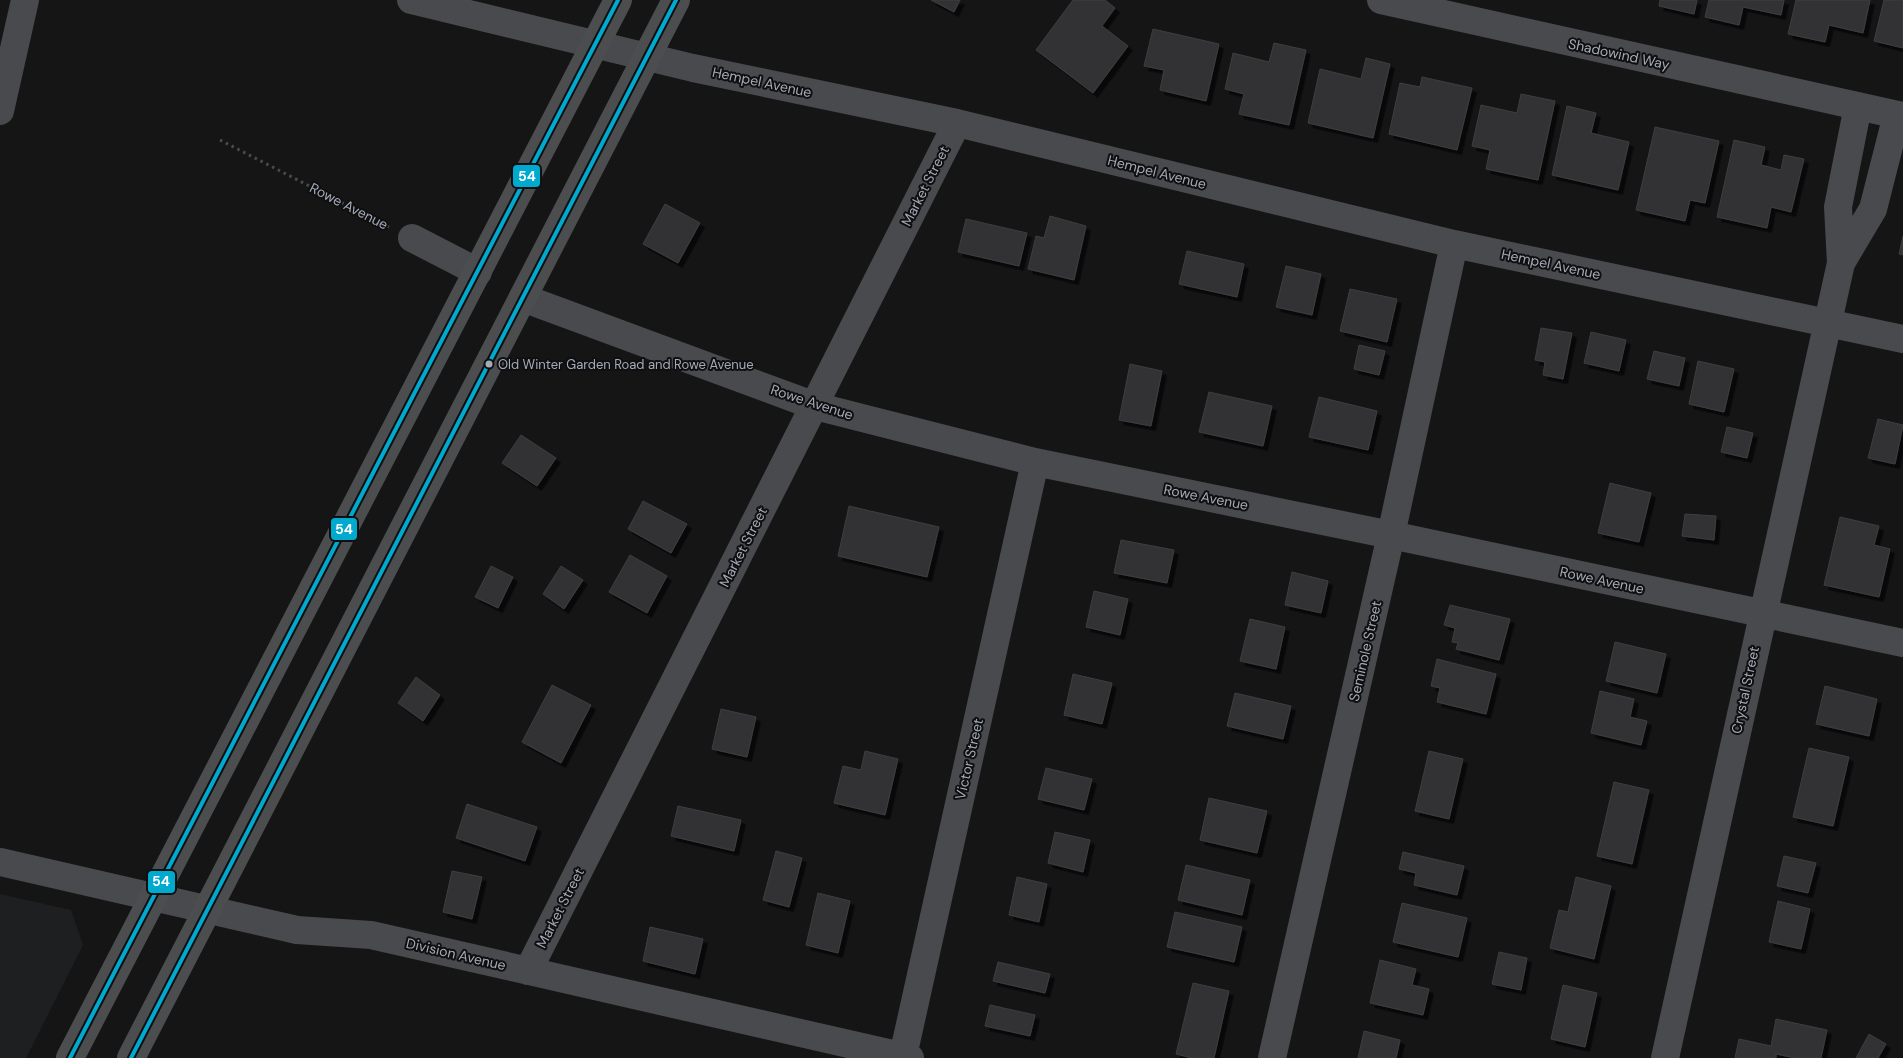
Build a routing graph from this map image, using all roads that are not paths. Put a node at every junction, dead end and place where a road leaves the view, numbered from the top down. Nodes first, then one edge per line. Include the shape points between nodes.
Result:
1 (25, 0) edge
2 (411, 0) edge
3 (618, 0) edge
4 (676, 0) edge
5 (1381, 0) edge
6 (595, 43) junction
7 (647, 57) junction
8 (1858, 106) junction
9 (0, 110) edge
10 (1900, 115) edge
11 (956, 123) junction
12 (412, 238) road end
13 (1454, 244) junction
14 (1841, 263) junction
15 (478, 272) junction
16 (523, 298) junction
17 (1827, 322) junction
18 (1903, 338) edge
19 (816, 406) junction
20 (1035, 462) junction
21 (1391, 535) junction
22 (1762, 614) junction
23 (1903, 643) edge
24 (0, 862) edge
25 (153, 898) junction
26 (207, 910) junction
27 (528, 971) junction
28 (906, 1057) edge
29 (70, 1058) edge
30 (131, 1058) edge
31 (1272, 1058) edge
32 (1665, 1058) edge

1 - 9 street
2 - 6 street, Hempel Avenue
3 - 6 main road
4 - 7 main road
5 - 8 street, Shadowind Way
6 - 7 street, Hempel Avenue
6 - 15 main road
7 - 11 street, Hempel Avenue
7 - 16 main road
8 - 10 street, Shadowind Way
8 - 14 street, Shadowind Way via 1838,207
10 - 14 street, Shadowind Way via 1873,209
11 - 13 street, Hempel Avenue
11 - 19 street, Market Street
12 - 15 street
13 - 17 street, Hempel Avenue
13 - 21 street, Seminole Street
14 - 17 street, Shadowind Way
15 - 25 main road
16 - 19 street, Rowe Avenue
16 - 26 main road
17 - 18 street, Hempel Avenue
17 - 22 street, Crystal Street
19 - 20 street, Rowe Avenue
19 - 27 street, Market Street
20 - 21 street, Rowe Avenue
20 - 28 street, Victor Street
21 - 22 street, Rowe Avenue
21 - 31 street, Seminole Street
22 - 23 street, Rowe Avenue
22 - 32 street, Crystal Street
24 - 25 street, Division Avenue
25 - 26 street, Division Avenue
25 - 29 main road
26 - 27 street, Division Avenue via 297,930 371,935
26 - 30 main road
27 - 28 street, Division Avenue

